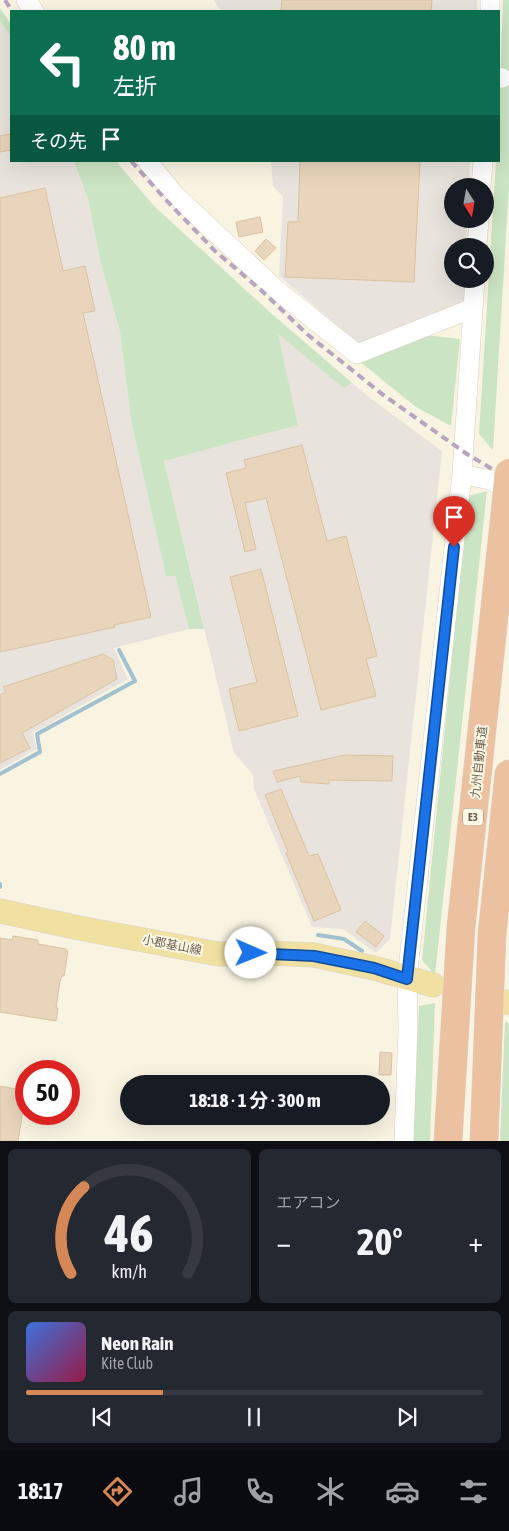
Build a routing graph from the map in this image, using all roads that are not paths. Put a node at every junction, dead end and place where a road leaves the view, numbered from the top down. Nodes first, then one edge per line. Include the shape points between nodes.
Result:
1 (148, 162) edge
2 (483, 162) edge
3 (482, 178) edge
4 (474, 288) edge
5 (473, 308) junction
6 (462, 474) junction
7 (508, 486) edge
8 (509, 774) edge
9 (0, 911) edge
10 (407, 979) junction
11 (433, 985) dead end
12 (404, 1141) edge
13 (448, 1141) edge
14 (484, 1141) edge

1 - 5 street via 176,196 278,291 357,354
2 - 3 street
4 - 5 street
5 - 6 street
6 - 7 street
6 - 10 street
7 - 13 highway, 九州自動車道 / E3 via 461,927
8 - 14 highway via 492,934
9 - 10 main road, 小郡基山線 via 218,954 314,956 374,968
10 - 11 main road, 小郡基山線
10 - 12 street

